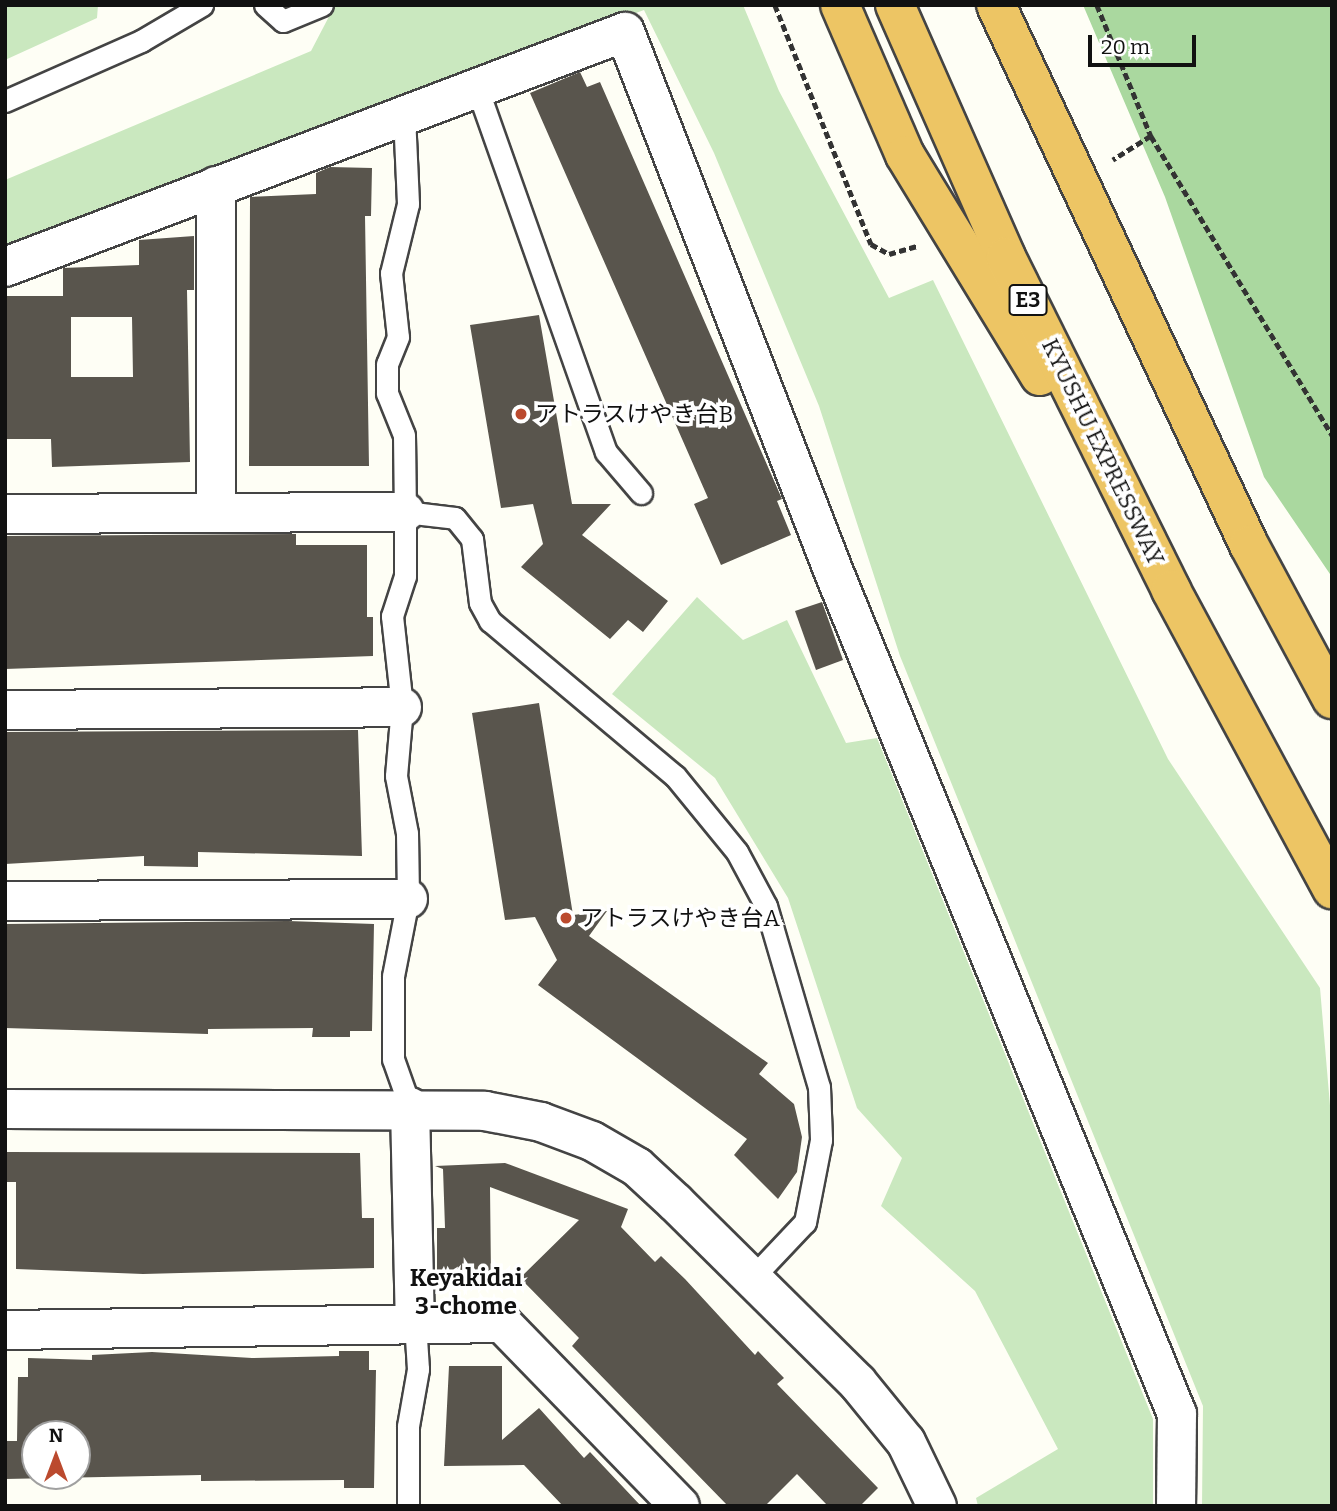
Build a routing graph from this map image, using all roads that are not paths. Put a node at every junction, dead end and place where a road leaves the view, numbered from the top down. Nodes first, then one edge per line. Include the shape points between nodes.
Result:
1 (202, 5) edge
2 (265, 5) edge
3 (322, 5) edge
4 (840, 5) edge
5 (894, 5) edge
6 (996, 5) edge
7 (477, 88) junction
8 (5, 101) edge
9 (404, 116) junction
10 (216, 186) junction
11 (5, 267) edge
12 (640, 494) dead end
13 (405, 512) junction
14 (216, 513) junction
15 (5, 514) edge
16 (1171, 590) junction
17 (1332, 699) edge
18 (402, 707) junction
19 (5, 710) edge
20 (1332, 889) edge
21 (408, 899) junction
22 (5, 901) edge
23 (410, 1107) junction
24 (5, 1109) edge
25 (752, 1278) junction
26 (415, 1323) junction
27 (5, 1330) edge
28 (408, 1506) edge
29 (680, 1506) edge
30 (937, 1506) edge
31 (1176, 1506) edge

1 - 8 lane via 176,16 141,41
2 - 3 lane via 283,21
4 - 16 highway via 905,155
5 - 16 highway, KYUSHU EXPRESSWAY / E3 via 1006,257
6 - 17 highway via 1249,545
7 - 9 street
7 - 12 lane via 606,452
7 - 31 street via 625,33 833,570 1177,1414
9 - 10 street
9 - 13 lane via 408,204 391,273 398,337 387,364 387,393 404,435
10 - 11 street
10 - 14 street
13 - 14 street
13 - 18 lane via 405,576 392,616
13 - 25 lane via 455,517 472,539 480,603 490,621 675,776 737,852 765,906 819,1087 821,1140 805,1222
14 - 15 street
16 - 20 highway, KYUSHU EXPRESSWAY / E3
18 - 19 street
18 - 21 lane via 396,776 407,832
21 - 22 street
21 - 23 lane via 393,976 393,1059
23 - 24 street
23 - 25 street via 485,1111 541,1122 592,1141 636,1167
23 - 26 street
25 - 30 street via 857,1382 906,1442
26 - 27 street
26 - 28 lane via 418,1369 408,1426
26 - 29 street via 502,1323

